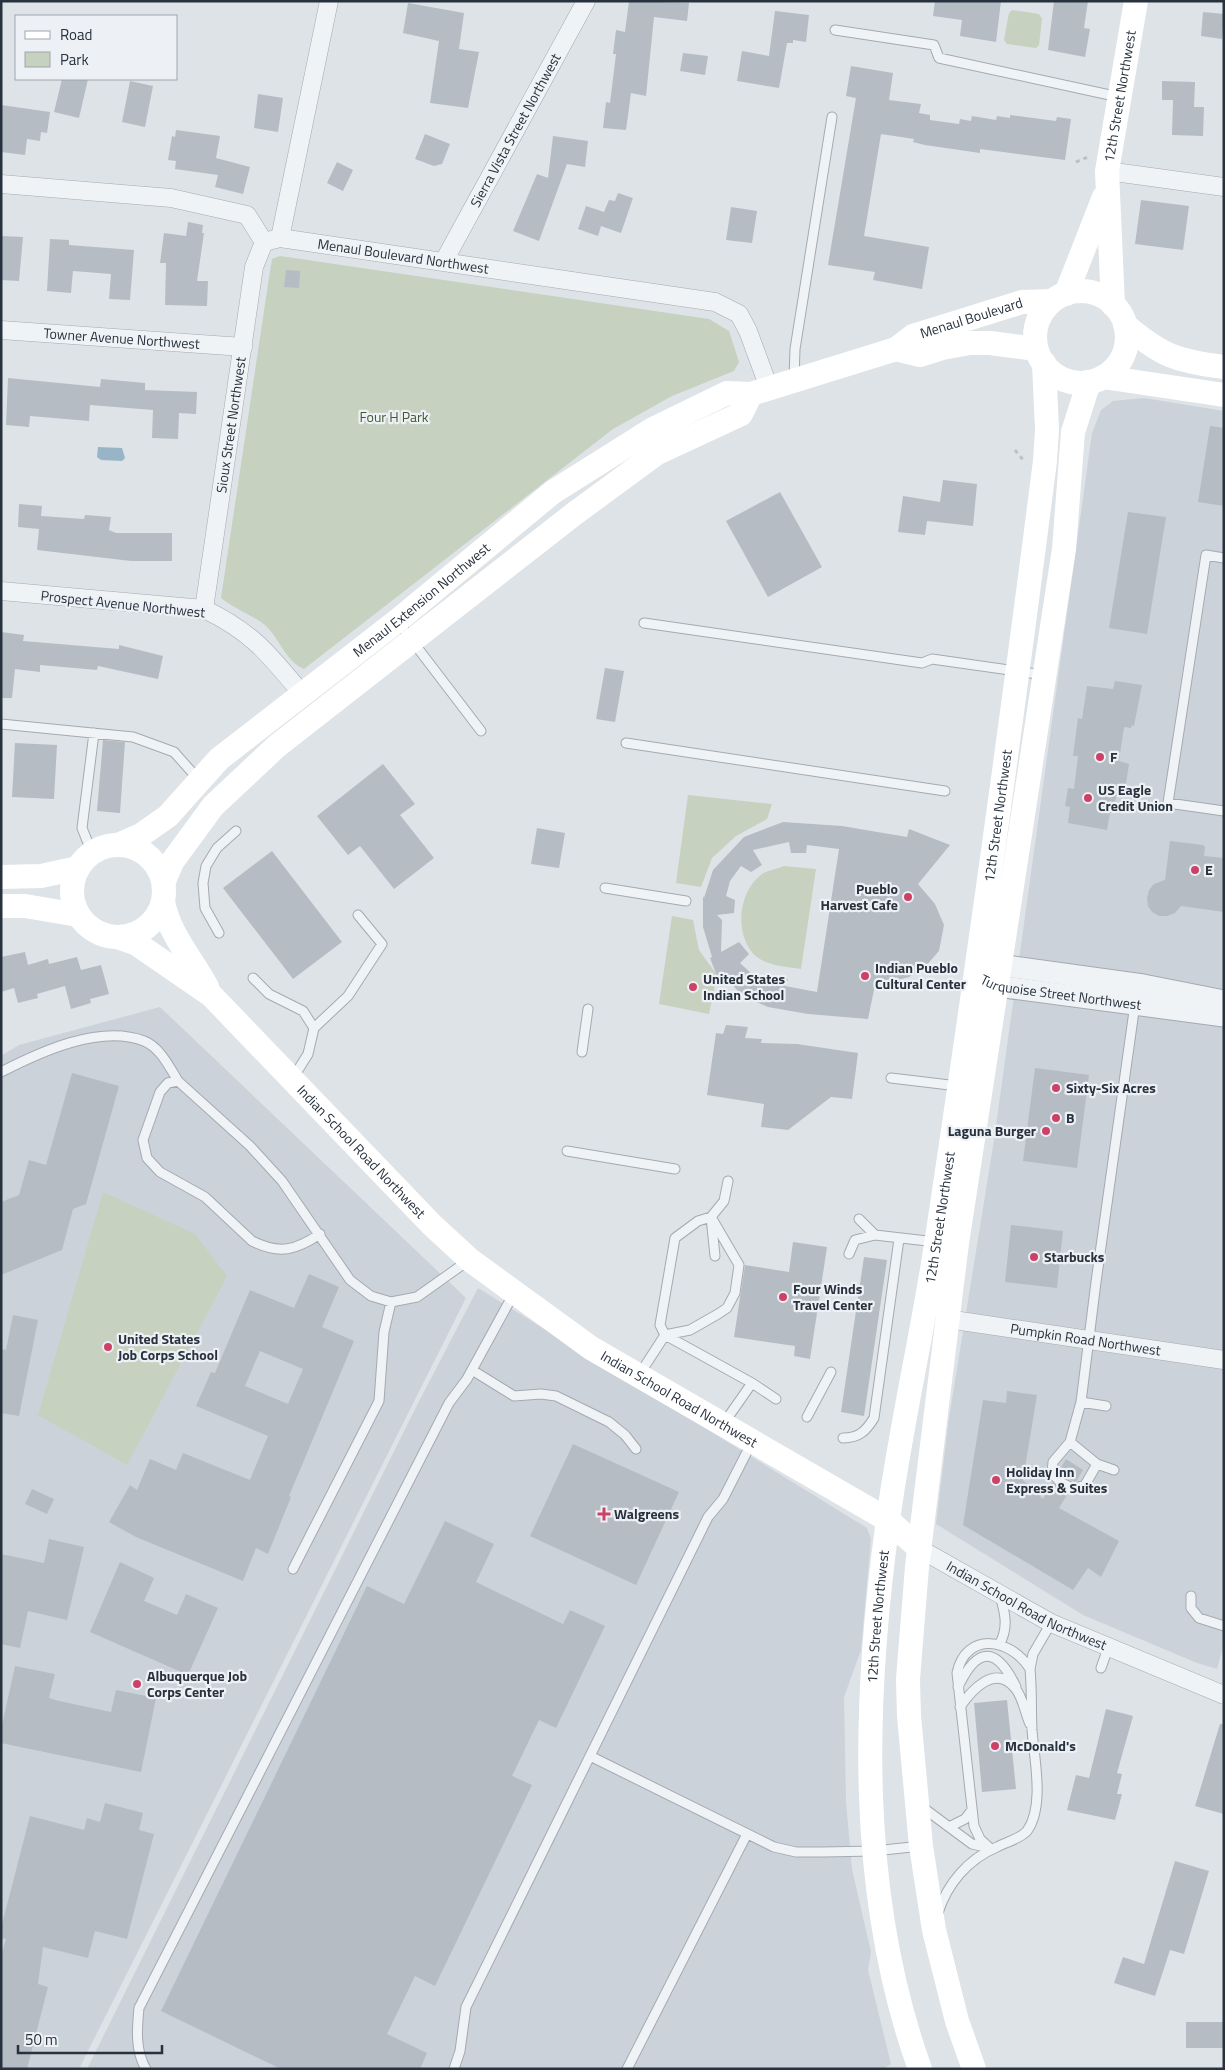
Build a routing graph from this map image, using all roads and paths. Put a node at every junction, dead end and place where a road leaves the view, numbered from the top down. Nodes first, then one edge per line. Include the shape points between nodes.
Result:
1 (329, 1) edge
2 (586, 1) edge
3 (1136, 1) edge
4 (836, 30) dead end
5 (1119, 97) junction
6 (832, 117) dead end
7 (1106, 181) junction
8 (1, 184) edge
9 (1224, 188) edge
10 (272, 240) junction
11 (444, 261) junction
12 (1059, 297) junction
13 (1119, 315) junction
14 (1, 330) edge
15 (243, 347) junction
16 (896, 349) junction
17 (1040, 356) junction
18 (1224, 367) edge
19 (1096, 380) junction
20 (794, 382) junction
21 (760, 391) junction
22 (1224, 395) edge
23 (1224, 558) edge
24 (1, 591) edge
25 (204, 610) junction
26 (397, 621) junction
27 (644, 623) dead end
28 (412, 641) junction
29 (1019, 670) junction
30 (1045, 675) junction
31 (302, 694) junction
32 (1, 724) edge
33 (481, 731) dead end
34 (94, 733) junction
35 (626, 743) dead end
36 (199, 780) junction
37 (945, 791) dead end
38 (1224, 811) edge
39 (236, 831) dead end
40 (118, 845) junction
41 (85, 861) junction
42 (1, 877) edge
43 (605, 888) dead end
44 (164, 892) junction
45 (686, 901) dead end
46 (1, 906) edge
47 (78, 915) junction
48 (358, 915) dead end
49 (219, 933) dead end
50 (120, 938) junction
51 (974, 974) junction
52 (998, 975) junction
53 (253, 978) dead end
54 (212, 996) junction
55 (1224, 1001) edge
56 (1135, 1004) junction
57 (588, 1010) dead end
58 (1224, 1016) edge
59 (314, 1028) junction
60 (582, 1052) dead end
61 (1, 1072) edge
62 (891, 1078) dead end
63 (291, 1080) junction
64 (178, 1082) junction
65 (959, 1086) junction
66 (568, 1151) dead end
67 (675, 1169) dead end
68 (728, 1181) dead end
69 (711, 1217) junction
70 (859, 1219) dead end
71 (320, 1234) junction
72 (875, 1235) junction
73 (899, 1239) junction
74 (947, 1242) junction
75 (849, 1254) dead end
76 (715, 1256) dead end
77 (470, 1260) junction
78 (515, 1292) junction
79 (391, 1302) junction
80 (947, 1319) junction
81 (665, 1335) junction
82 (1088, 1340) junction
83 (1224, 1360) edge
84 (472, 1370) junction
85 (831, 1372) dead end
86 (639, 1375) junction
87 (752, 1383) junction
88 (776, 1399) dead end
89 (1081, 1402) junction
90 (1106, 1406) dead end
91 (807, 1417) dead end
92 (724, 1423) junction
93 (843, 1438) dead end
94 (753, 1440) junction
95 (1070, 1442) junction
96 (636, 1449) dead end
97 (1098, 1464) junction
98 (1114, 1470) dead end
99 (888, 1520) junction
100 (920, 1549) junction
101 (293, 1569) dead end
102 (1000, 1594) junction
103 (1191, 1596) dead end
104 (1051, 1623) junction
105 (1224, 1626) edge
106 (999, 1645) junction
107 (1108, 1648) junction
108 (1030, 1668) junction
109 (1101, 1668) dead end
110 (958, 1688) junction
111 (1017, 1690) junction
112 (1224, 1696) edge
113 (960, 1707) junction
114 (1032, 1729) junction
115 (590, 1756) junction
116 (917, 1802) junction
117 (972, 1810) junction
118 (948, 1828) junction
119 (747, 1834) junction
120 (921, 1846) junction
121 (992, 1849) junction
122 (874, 1851) junction
123 (934, 1930) junction
124 (146, 2069) edge
125 (454, 2069) edge
126 (627, 2069) edge
127 (920, 2069) edge
128 (974, 2069) edge

1 - 10 street, Sioux Street Northwest
2 - 11 street, Sierra Vista Street Northwest
3 - 5 main road, 12th Street Northwest
4 - 5 lane via 934,45 939,58
5 - 7 main road, 12th Street Northwest
6 - 20 lane via 795,349
7 - 9 street
7 - 12 main road, 12th Street Northwest
7 - 13 main road, 12th Street Northwest
8 - 10 street via 171,198 247,215
10 - 11 street, Menaul Boulevard Northwest
10 - 15 street, Sioux Street Northwest via 254,267
11 - 21 street, Menaul Boulevard Northwest via 715,302 739,314 748,331
12 - 13 main road via 1080,291 1095,294
12 - 16 main road, Menaul Boulevard via 1022,302 914,336
12 - 17 main road via 1042,312 1036,326
13 - 18 main road via 1165,355
13 - 19 main road via 1127,341 1123,355 1115,368
14 - 15 street, Towner Avenue Northwest
15 - 25 street, Sioux Street Northwest
16 - 17 main road, Menaul Boulevard via 920,355 942,348 990,342
16 - 20 main road, Menaul Boulevard
17 - 19 main road via 1060,378 1074,382
17 - 29 main road, 12th Street Northwest via 1047,430 1045,461
19 - 22 main road
19 - 30 main road, 12th Street Northwest via 1073,432 1067,525
20 - 21 main road, Menaul Boulevard
21 - 26 main road, Menaul Extension Northwest via 727,393 653,429 553,492
21 - 28 main road, Menaul Extension Northwest via 741,414 658,453 574,514
23 - 38 lane via 1206,555 1168,803
24 - 25 street, Prospect Avenue Northwest
25 - 31 street, Prospect Avenue Northwest via 231,622 264,648
26 - 28 lane
26 - 31 main road, Menaul Extension Northwest
27 - 29 lane via 922,663 932,659
28 - 33 lane
28 - 44 main road, Menaul Extension Northwest via 278,746 213,806 172,862
29 - 30 lane
29 - 51 main road, 12th Street Northwest
30 - 52 main road, 12th Street Northwest
31 - 36 main road, Menaul Extension Northwest via 219,759
32 - 34 lane
34 - 36 lane via 133,737 174,752
34 - 41 lane via 82,828
35 - 37 lane
36 - 40 main road, Menaul Extension Northwest via 168,816 141,835
39 - 49 lane via 217,848 204,875 205,908
40 - 41 main road via 104,847
40 - 44 main road via 147,855 158,867
41 - 42 main road via 41,876
41 - 47 main road via 72,891
43 - 45 lane
44 - 50 main road via 158,916 148,927
44 - 54 main road, Indian School Road Northwest via 166,918 174,936
46 - 47 main road via 25,906
47 - 50 main road via 96,932
48 - 59 lane via 382,944 348,996
50 - 54 main road, Indian School Road Northwest via 137,944
51 - 52 street, Turquoise Street Northwest
51 - 65 main road, 12th Street Northwest
52 - 55 street, Turquoise Street Northwest via 1143,985
52 - 56 street, Turquoise Street Northwest
52 - 74 main road, 12th Street Northwest
53 - 59 lane via 269,994 303,1011
54 - 63 main road, Indian School Road Northwest
56 - 58 street, Turquoise Street Northwest
56 - 82 lane
57 - 60 lane
59 - 63 lane via 308,1054
61 - 64 lane via 38,1053 87,1039 117,1036 145,1041 165,1060
62 - 65 lane
63 - 77 main road, Indian School Road Northwest
64 - 71 lane via 250,1146 282,1182
64 - 71 lane via 168,1083 160,1092 143,1140 147,1158 160,1172 205,1197 261,1246 284,1250 300,1247
65 - 74 main road, 12th Street Northwest
66 - 67 lane
68 - 69 lane via 724,1201
69 - 76 lane
69 - 81 lane via 698,1221 675,1238 660,1325
69 - 81 lane via 739,1265 735,1293 727,1308 718,1314 690,1330
70 - 72 lane
71 - 79 lane via 350,1280 371,1296
72 - 73 lane
72 - 75 lane via 855,1240
73 - 74 lane
73 - 93 lane via 874,1418 866,1431 852,1438
74 - 80 main road, 12th Street Northwest
74 - 99 main road, 12th Street Northwest
77 - 78 main road, Indian School Road Northwest
77 - 79 lane via 417,1297
78 - 84 lane
78 - 86 main road, Indian School Road Northwest via 591,1348
79 - 101 lane via 384,1332 379,1401
80 - 82 street, Pumpkin Road Northwest
80 - 100 main road, 12th Street Northwest
81 - 86 lane
81 - 87 lane
82 - 83 street, Pumpkin Road Northwest
82 - 89 lane
84 - 96 lane via 514,1396 556,1396 608,1422
84 - 124 lane via 449,1403 139,2008 137,2034 140,2060
85 - 91 lane
86 - 92 main road, Indian School Road Northwest
87 - 88 lane
87 - 92 lane
89 - 90 lane
89 - 95 lane
92 - 94 main road, Indian School Road Northwest
94 - 99 main road, Indian School Road Northwest
94 - 115 lane via 723,1499 708,1517
95 - 97 lane
95 - 97 lane via 1053,1462 1052,1473 1060,1482 1074,1488 1085,1485
97 - 98 lane
99 - 100 main road, Indian School Road Northwest
99 - 122 main road, 12th Street Northwest via 869,1716
100 - 102 street, Indian School Road Northwest
100 - 116 main road, 12th Street Northwest via 908,1679
102 - 104 street, Indian School Road Northwest
102 - 106 lane via 1006,1619
103 - 105 lane via 1191,1608 1199,1618
104 - 107 street, Indian School Road Northwest
104 - 108 lane via 1033,1654
106 - 108 lane via 1020,1655
106 - 110 lane via 980,1645 967,1652 959,1663
107 - 109 lane
107 - 112 street, Indian School Road Northwest
108 - 114 lane
110 - 111 lane via 967,1668 986,1657 997,1658 1004,1664
110 - 113 lane
111 - 113 lane via 1004,1681 988,1680 971,1690
111 - 114 lane
113 - 117 lane
114 - 121 lane via 1036,1797 1031,1824 1018,1838
115 - 119 lane
115 - 125 lane via 466,2007
116 - 118 lane
116 - 120 main road, 12th Street Northwest
117 - 118 lane via 965,1820
117 - 121 lane via 976,1833
118 - 121 lane via 972,1844
119 - 122 lane via 787,1851
119 - 126 lane
120 - 122 lane
120 - 123 main road, 12th Street Northwest
121 - 123 lane via 954,1880 943,1898
122 - 127 main road, 12th Street Northwest via 885,1934 907,2034
123 - 128 main road, 12th Street Northwest via 957,2021

